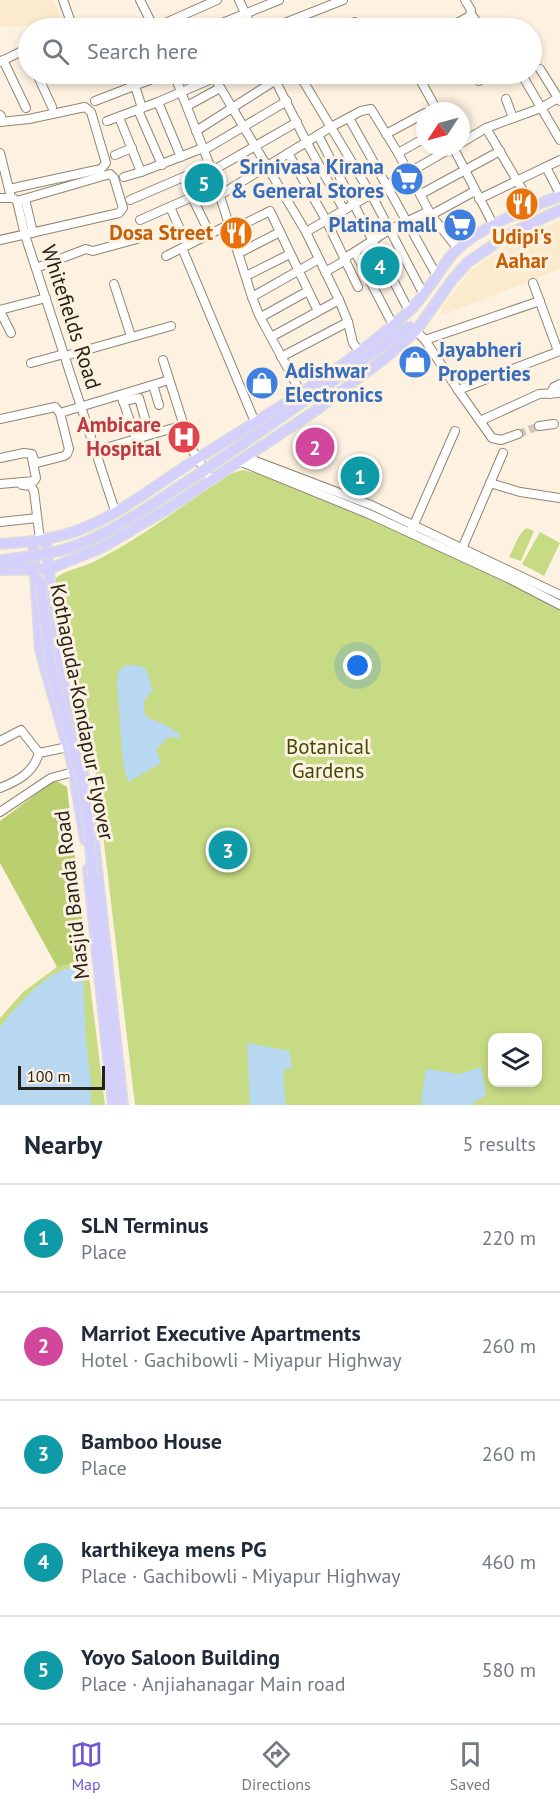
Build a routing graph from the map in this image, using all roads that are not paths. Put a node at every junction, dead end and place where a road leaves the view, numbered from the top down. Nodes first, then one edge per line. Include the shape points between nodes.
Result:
1 (141, 0) edge
2 (217, 0) edge
3 (239, 0) edge
4 (279, 0) edge
5 (344, 0) edge
6 (465, 0) edge
7 (65, 1) edge
8 (325, 4) edge
9 (246, 14) junction
10 (471, 14) junction
11 (70, 18) edge
12 (149, 18) edge
13 (176, 18) edge
14 (236, 18) edge
15 (248, 18) edge
16 (294, 18) edge
17 (464, 18) edge
18 (474, 18) edge
19 (18, 54) edge
20 (1, 61) edge
21 (542, 72) edge
22 (42, 84) edge
23 (140, 84) edge
24 (178, 84) edge
25 (199, 84) edge
26 (218, 84) edge
27 (264, 84) edge
28 (278, 84) edge
29 (305, 84) edge
30 (421, 84) edge
31 (527, 84) edge
32 (135, 86) junction
33 (220, 88) junction
34 (181, 92) junction
35 (506, 99) dead end
36 (559, 99) edge
37 (95, 101) dead end
38 (287, 101) junction
39 (158, 102) junction
40 (427, 102) edge
41 (187, 106) junction
42 (52, 107) dead end
43 (26, 108) dead end
44 (541, 108) junction
45 (140, 109) junction
46 (232, 109) junction
47 (119, 117) junction
48 (349, 117) junction
49 (0, 118) edge
50 (416, 118) edge
51 (513, 118) junction
52 (106, 121) dead end
53 (297, 122) junction
54 (243, 127) junction
55 (330, 127) junction
56 (486, 128) junction
57 (196, 131) junction
58 (386, 134) junction
59 (318, 135) junction
60 (470, 137) edge
61 (560, 140) edge
62 (307, 143) junction
63 (416, 143) edge
64 (255, 146) junction
65 (132, 148) junction
66 (203, 149) junction
67 (500, 151) junction
68 (0, 153) edge
69 (288, 153) junction
70 (398, 153) junction
71 (115, 155) dead end
72 (438, 156) edge
73 (457, 156) edge
74 (181, 157) junction
75 (560, 160) edge
76 (162, 165) junction
77 (268, 167) junction
78 (546, 167) junction
79 (211, 168) junction
80 (464, 170) junction
81 (141, 172) junction
82 (410, 173) junction
83 (124, 177) dead end
84 (517, 180) junction
85 (217, 186) junction
86 (386, 186) junction
87 (421, 194) junction
88 (15, 195) junction
89 (220, 195) junction
90 (371, 195) junction
91 (477, 195) junction
92 (560, 195) edge
93 (192, 197) junction
94 (0, 198) edge
95 (130, 200) dead end
96 (354, 204) junction
97 (532, 206) junction
98 (170, 207) junction
99 (344, 210) junction
100 (560, 210) edge
101 (430, 213) junction
102 (518, 213) junction
103 (140, 220) dead end
104 (326, 220) junction
105 (503, 220) junction
106 (406, 222) junction
107 (494, 226) junction
108 (525, 226) junction
109 (231, 227) junction
110 (389, 230) junction
111 (280, 232) junction
112 (306, 232) junction
113 (511, 233) junction
114 (29, 234) junction
115 (210, 234) junction
116 (137, 239) dead end
117 (0, 240) edge
118 (373, 242) junction
119 (184, 247) junction
120 (458, 249) junction
121 (355, 252) junction
122 (239, 253) junction
123 (290, 254) junction
124 (166, 256) dead end
125 (345, 259) junction
126 (319, 260) junction
127 (36, 268) junction
128 (298, 271) junction
129 (325, 272) junction
130 (246, 276) junction
131 (437, 276) junction
132 (533, 283) dead end
133 (114, 284) dead end
134 (358, 287) dead end
135 (308, 291) junction
136 (424, 295) junction
137 (252, 297) junction
138 (46, 298) junction
139 (339, 300) junction
140 (540, 301) junction
141 (0, 310) edge
142 (318, 311) junction
143 (409, 311) junction
144 (261, 317) junction
145 (348, 322) junction
146 (393, 325) junction
147 (171, 326) dead end
148 (413, 328) junction
149 (11, 333) dead end
150 (131, 336) junction
151 (271, 337) junction
152 (425, 340) junction
153 (358, 351) junction
154 (559, 351) edge
155 (64, 355) junction
156 (281, 357) junction
157 (163, 360) dead end
158 (31, 363) dead end
159 (170, 380) junction
160 (560, 384) edge
161 (152, 388) junction
162 (458, 390) junction
163 (138, 392) junction
164 (301, 393) junction
165 (560, 393) edge
166 (550, 394) junction
167 (122, 398) junction
168 (159, 405) dead end
169 (81, 407) junction
170 (60, 413) junction
171 (0, 419) edge
172 (255, 422) junction
173 (480, 422) junction
174 (554, 424) dead end
175 (184, 425) junction
176 (539, 426) tunnel mouth
177 (455, 431) dead end
178 (518, 434) tunnel mouth
179 (151, 435) junction
180 (135, 437) junction
181 (95, 451) junction
182 (503, 453) dead end
183 (0, 459) edge
184 (197, 459) junction
185 (242, 459) junction
186 (211, 480) junction
187 (490, 483) junction
188 (0, 486) edge
189 (560, 498) edge
190 (115, 511) junction
191 (37, 518) junction
192 (0, 522) edge
193 (412, 528) junction
194 (40, 540) junction
195 (0, 544) edge
196 (461, 551) junction
197 (0, 562) edge
198 (36, 568) junction
199 (49, 569) junction
200 (0, 570) edge
201 (560, 595) edge
202 (560, 605) edge
203 (0, 741) edge
204 (68, 747) junction
205 (39, 753) junction
206 (74, 772) junction
207 (15, 782) junction
208 (0, 788) edge
209 (27, 794) junction
210 (0, 812) edge
211 (91, 896) junction
212 (113, 1105) edge
213 (123, 1105) edge

1 - 12 street
2 - 13 street
3 - 9 street
4 - 9 street
5 - 8 street
6 - 10 street
7 - 11 street
8 - 16 street
9 - 14 street
9 - 15 street
10 - 17 street
10 - 18 street
19 - 20 street
20 - 43 street
21 - 36 street
22 - 42 street
23 - 32 street
24 - 34 street
25 - 34 street
26 - 33 street
27 - 46 street
28 - 38 street
29 - 55 street
30 - 40 street
31 - 44 street
32 - 37 street
32 - 45 street
33 - 41 street
33 - 46 street
34 - 39 street
34 - 41 street
35 - 51 street
36 - 44 street
38 - 53 street
38 - 54 street
39 - 45 street
39 - 74 street
41 - 57 street
44 - 51 street
44 - 61 street
45 - 47 street
45 - 76 street
46 - 54 street
46 - 57 street
47 - 52 street
47 - 65 street
48 - 55 street
48 - 58 street via 371,109
48 - 86 street
49 - 88 street via 29,119 85,107 91,112 106,163 101,169
50 - 58 street
51 - 56 street
53 - 62 street
53 - 64 street
54 - 64 street
54 - 66 street
55 - 59 street
55 - 90 street
56 - 60 street
56 - 67 street
57 - 66 street
58 - 70 street
59 - 62 street
59 - 96 street
62 - 69 street
62 - 99 street
63 - 70 street
64 - 77 street
64 - 79 street
65 - 71 street
65 - 81 street
66 - 74 street
66 - 79 street
67 - 80 street
67 - 84 street
68 - 88 street, Whitefields Road
69 - 77 street
69 - 104 street
70 - 82 street
72 - 82 street
73 - 80 street
74 - 76 street
75 - 78 street
76 - 81 street
77 - 89 street
77 - 112 street
78 - 84 street
78 - 92 street
79 - 85 street
79 - 95 street
80 - 87 street
80 - 91 street
81 - 83 street
82 - 86 street
82 - 87 street
84 - 91 street
84 - 97 street
85 - 89 street
85 - 93 street
86 - 90 street
86 - 106 street
87 - 101 street
88 - 94 street
88 - 114 street, Whitefields Road
88 - 114 street via 110,174 114,178 123,208 119,213
89 - 109 street
90 - 96 street
90 - 110 street
91 - 101 street
91 - 107 street
92 - 97 main road
93 - 98 street
93 - 115 street
96 - 99 street
96 - 118 street
97 - 102 main road
98 - 103 street
98 - 119 street
99 - 104 street
100 - 108 main road, Kothaguda-Kondapur Flyover
101 - 106 street
101 - 120 street
102 - 105 main road
102 - 108 main road
104 - 112 street
104 - 125 street
105 - 107 main road
105 - 113 main road
106 - 110 street
106 - 131 street
107 - 120 main road
108 - 113 main road, Kothaguda-Kondapur Flyover
109 - 111 street via 270,211
109 - 115 street
109 - 122 street
110 - 118 street
110 - 136 street
111 - 122 street
111 - 123 street
112 - 126 street
113 - 148 main road, Kothaguda-Kondapur Flyover via 468,262
114 - 117 street
114 - 127 street, Whitefields Road
115 - 119 street
116 - 127 street via 93,251 86,249
118 - 121 street
118 - 143 street
119 - 124 street
119 - 172 street
120 - 131 main road
121 - 125 street
121 - 146 street
122 - 130 street
123 - 128 street
123 - 130 street
125 - 129 street
125 - 134 street
126 - 128 street
126 - 129 street
127 - 138 street, Whitefields Road
128 - 135 street
128 - 137 street
129 - 139 street
130 - 137 street
131 - 136 main road
132 - 140 street
133 - 150 street
135 - 142 street
135 - 144 street
136 - 143 main road
137 - 144 street
138 - 141 street
138 - 155 street, Whitefields Road
139 - 142 street
139 - 145 street
140 - 152 street
140 - 154 street
141 - 149 street
142 - 151 street
143 - 146 main road
144 - 151 street
145 - 153 street
145 - 156 street
146 - 153 main road
147 - 150 street
148 - 152 street
148 - 185 main road via 384,359
148 - 197 main road, Kothaguda-Kondapur Flyover, bridge via 117,525 58,552
150 - 155 street
151 - 156 street
152 - 162 street
153 - 164 main road
154 - 162 street
155 - 158 street
155 - 169 street, Whitefields Road
156 - 164 street
157 - 159 street
159 - 161 street
159 - 175 street
160 - 166 street
161 - 163 street
161 - 168 street
162 - 173 street
163 - 167 street
163 - 179 street
164 - 172 main road
165 - 166 street
166 - 173 street via 539,394
167 - 169 street
167 - 180 street
167 - 180 street via 139,399 148,429
169 - 170 street
169 - 181 street, Whitefields Road
170 - 171 street via 55,407
170 - 183 street via 67,454 38,463 26,452
172 - 184 main road
173 - 178 street via 496,440
174 - 176 street
175 - 179 street
175 - 184 street
177 - 193 street
179 - 180 street
180 - 181 street
181 - 190 street, Whitefields Road
182 - 187 street
183 - 188 street via 32,458 36,478 33,482
184 - 186 street
184 - 190 main road
185 - 186 main road
185 - 193 street
186 - 199 main road via 103,547
187 - 189 street
187 - 196 street
188 - 191 street via 31,486
190 - 194 main road via 78,531
191 - 192 street
191 - 194 street
193 - 196 street
194 - 195 main road
194 - 198 main road, Masjid Banda Road
194 - 199 main road, Masjid Banda Road
196 - 201 street
196 - 202 street
197 - 211 main road, Kothaguda-Kondapur Flyover, bridge via 27,567 41,585 50,663 86,805
198 - 199 main road
198 - 200 main road
198 - 204 main road, Masjid Banda Road via 41,657
199 - 213 main road, Masjid Banda Road via 57,655 93,823
203 - 205 street via 21,730
204 - 205 street
204 - 206 main road, Masjid Banda Road
205 - 207 street via 36,763
206 - 209 street via 51,778
206 - 211 main road, Masjid Banda Road
207 - 208 street
207 - 209 street
209 - 210 street
211 - 212 main road, Masjid Banda Road

